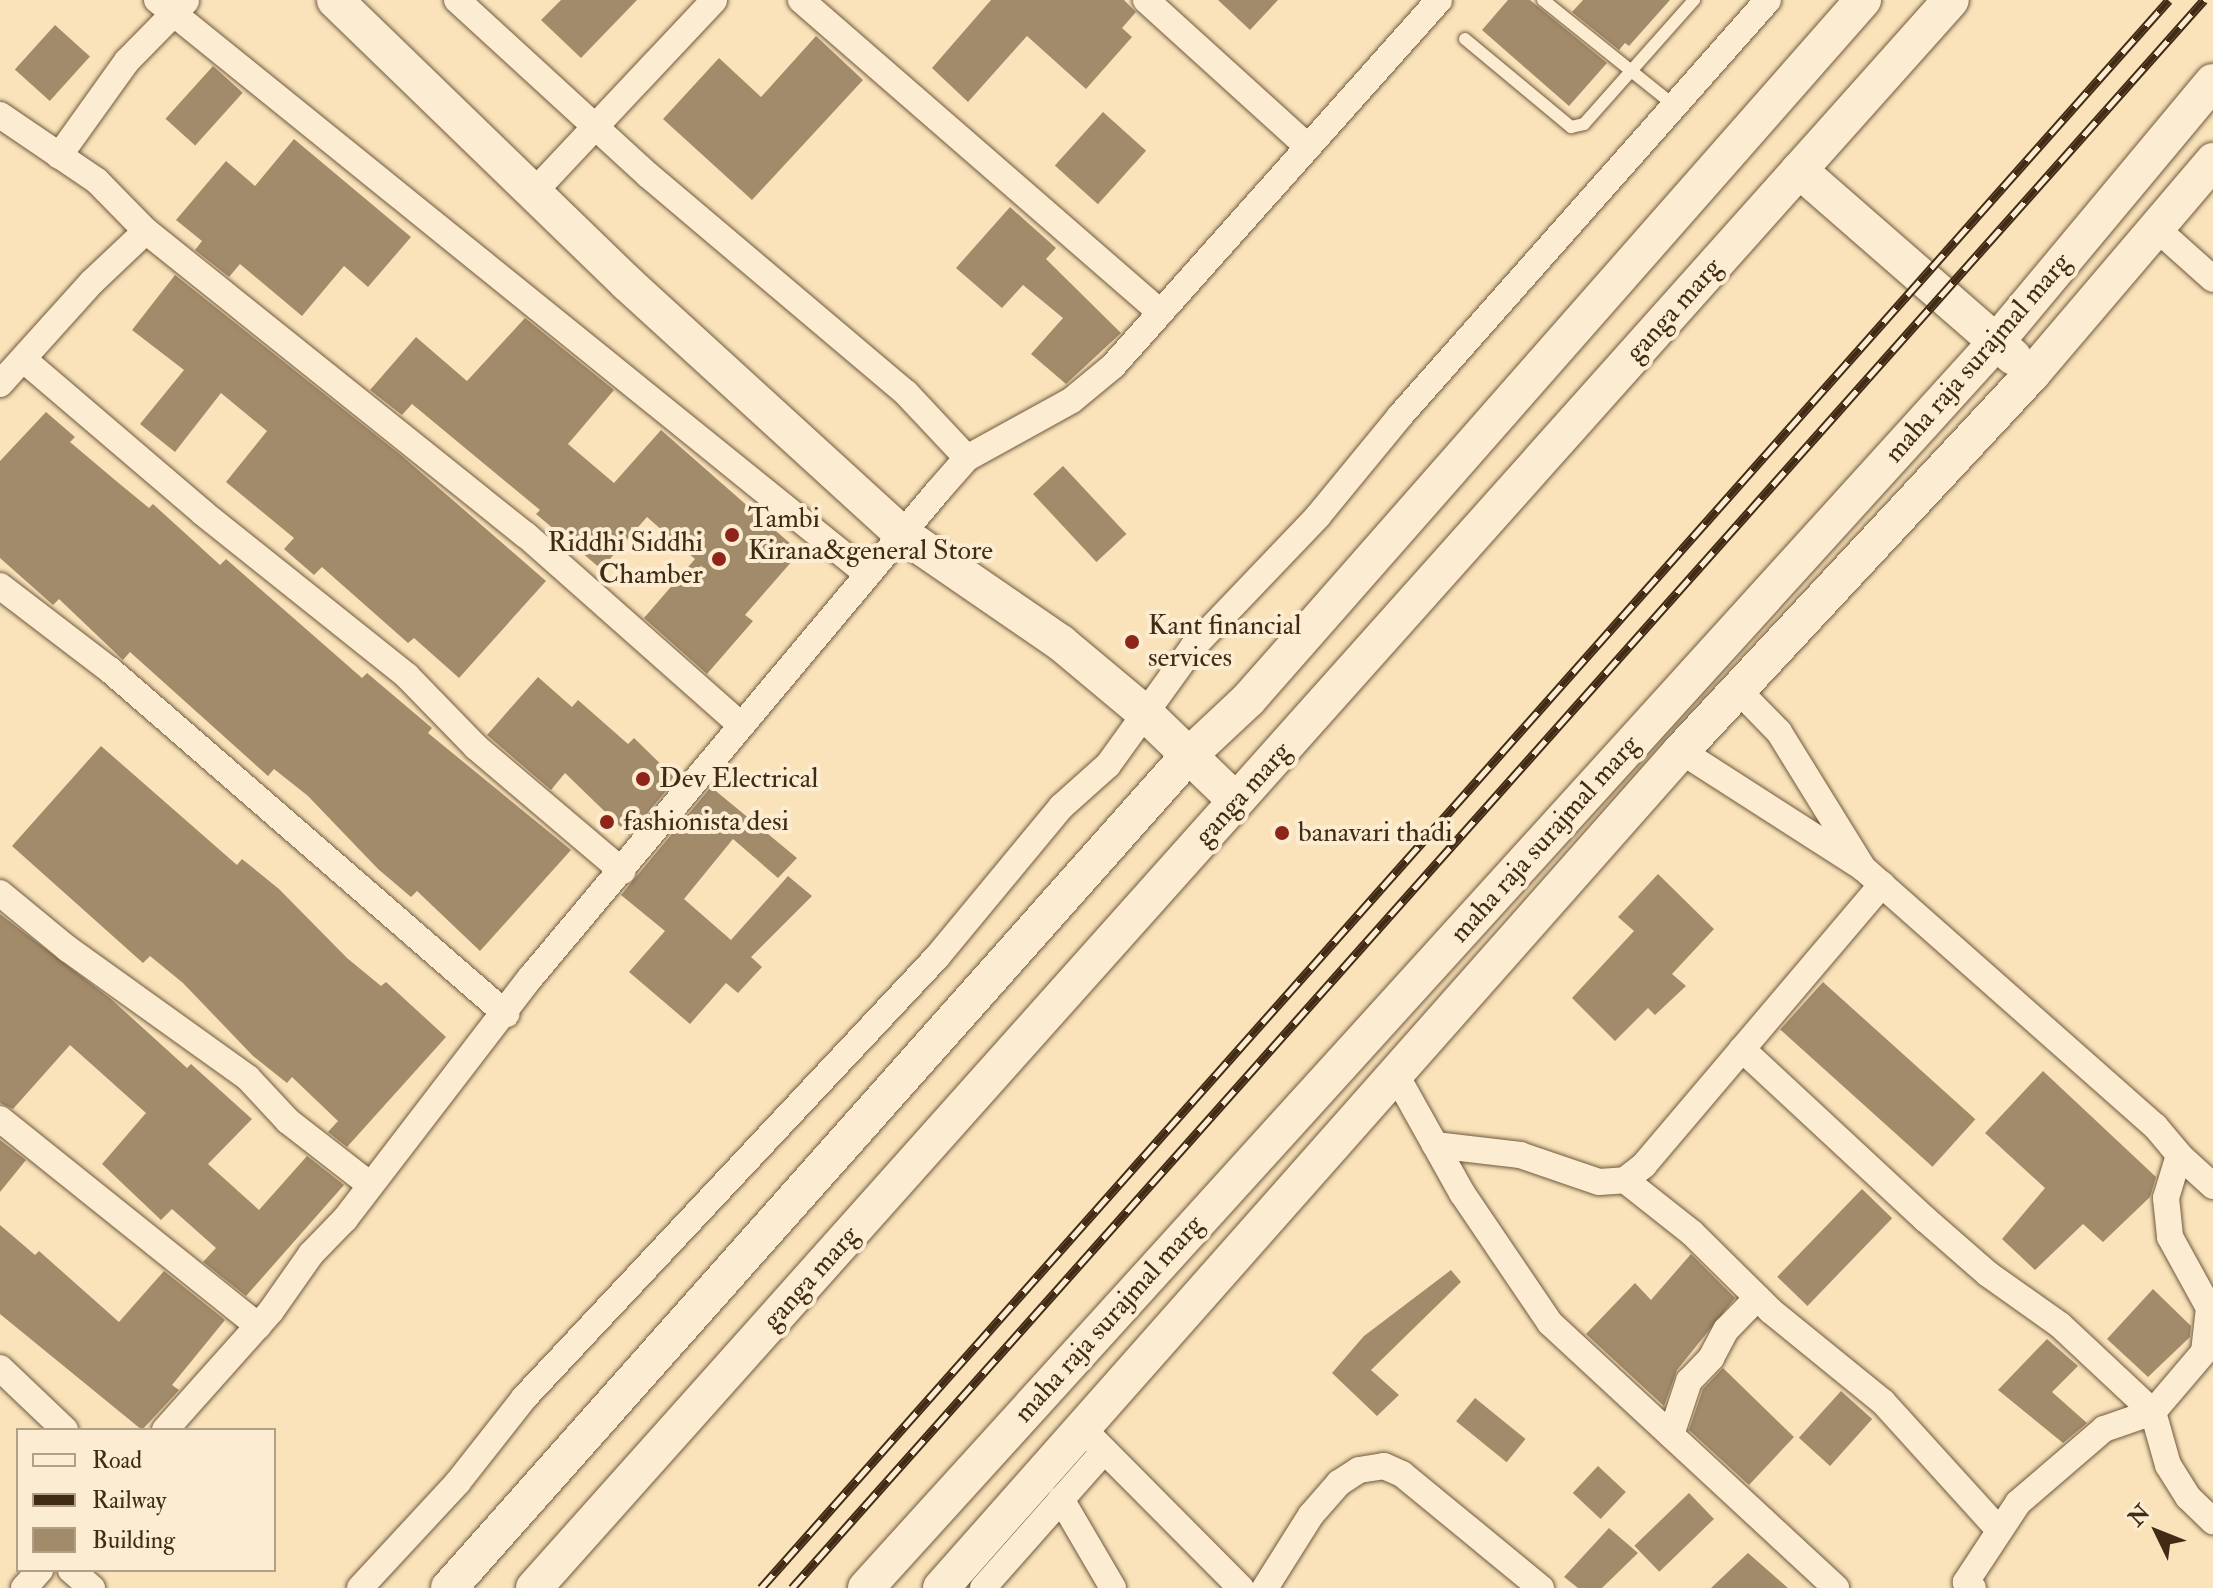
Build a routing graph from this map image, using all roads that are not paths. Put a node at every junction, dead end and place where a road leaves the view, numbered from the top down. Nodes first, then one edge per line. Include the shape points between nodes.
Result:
1 (335, 0) edge
2 (457, 0) edge
3 (714, 0) edge
4 (801, 0) edge
5 (1146, 0) edge
6 (1439, 0) edge
7 (1694, 0) edge
8 (1768, 0) edge
9 (1863, 0) edge
10 (1951, 0) edge
11 (1549, 2) edge
12 (174, 4) edge
13 (1465, 39) dead end
14 (1630, 72) junction
15 (2213, 82) edge
16 (1676, 107) junction
17 (0, 115) edge
18 (597, 129) junction
19 (1308, 147) junction
20 (59, 156) junction
21 (2213, 161) edge
22 (1799, 170) junction
23 (534, 192) junction
24 (2156, 228) junction
25 (146, 231) junction
26 (2213, 279) edge
27 (1160, 312) junction
28 (1997, 341) junction
29 (23, 359) junction
30 (2032, 374) junction
31 (0, 384) edge
32 (967, 458) junction
33 (901, 533) junction
34 (866, 573) junction
35 (0, 586) edge
36 (1737, 689) junction
37 (1146, 714) junction
38 (741, 725) junction
39 (1681, 751) junction
40 (1187, 757) junction
41 (1236, 801) junction
42 (622, 871) junction
43 (1873, 876) junction
44 (0, 893) edge
45 (506, 1014) junction
46 (1742, 1049) junction
47 (1396, 1075) junction
48 (0, 1119) edge
49 (1435, 1145) junction
50 (2179, 1155) junction
51 (1625, 1180) junction
52 (368, 1183) junction
53 (2213, 1186) edge
54 (1757, 1298) junction
55 (258, 1326) junction
56 (0, 1368) edge
57 (1042, 1392) junction
58 (2153, 1412) junction
59 (63, 1428) edge
60 (167, 1428) edge
61 (1671, 1435) junction
62 (1093, 1440) junction
63 (1061, 1499) junction
64 (2213, 1521) edge
65 (1999, 1530) junction
66 (73, 1572) edge
67 (1966, 1586) edge
68 (92, 1588) edge
69 (360, 1588) edge
70 (449, 1588) edge
71 (534, 1588) edge
72 (866, 1588) edge
73 (941, 1588) edge
74 (983, 1588) edge
75 (1113, 1588) edge
76 (1241, 1588) edge
77 (1265, 1588) edge
78 (1541, 1588) edge
79 (1836, 1588) edge

1 - 23 street
2 - 18 street
3 - 18 street
4 - 27 street
5 - 19 street
6 - 19 street
7 - 14 lane
8 - 16 street
9 - 40 street via 1248,700
10 - 22 street, ganga marg
11 - 14 lane
12 - 20 street
12 - 34 street
13 - 14 lane via 1571,127 1584,124
14 - 16 lane
15 - 28 street, maha raja surajmal marg
16 - 37 street via 1400,416 1318,516 1193,647
17 - 20 street
18 - 23 street
18 - 32 street via 906,393
19 - 27 street
20 - 25 street via 97,181
21 - 24 street, maha raja surajmal marg
22 - 28 street
22 - 41 street, ganga marg
23 - 33 street
24 - 26 street
24 - 30 street, maha raja surajmal marg
25 - 29 street
25 - 38 street via 526,535
27 - 32 street via 1113,366 1072,400
28 - 30 street
28 - 57 street, maha raja surajmal marg
29 - 31 street
29 - 42 street via 203,513 407,676 476,747
30 - 36 street, maha raja surajmal marg
32 - 33 street
33 - 34 street
33 - 37 street via 1061,643
34 - 38 street
35 - 45 street via 110,670
36 - 39 street, maha raja surajmal marg
36 - 43 street via 1779,732
37 - 40 street
37 - 69 street via 1108,765 1061,807 937,957 524,1398 458,1482
38 - 42 street
39 - 43 street
39 - 47 street, maha raja surajmal marg
40 - 41 street
40 - 70 street
41 - 71 street, ganga marg
42 - 45 street
43 - 46 street
43 - 50 street via 2155,1126
44 - 52 street via 68,949 248,1078 288,1121
45 - 52 street
46 - 51 street
46 - 58 street via 1936,1228 2060,1325
47 - 49 street
47 - 62 street, maha raja surajmal marg
48 - 55 street
49 - 51 street via 1520,1155 1599,1182
49 - 61 street via 1550,1323
50 - 53 street
50 - 58 street via 2166,1198 2170,1237 2209,1308 2204,1352
51 - 54 street via 1692,1233
52 - 55 street
54 - 61 street via 1689,1381
54 - 65 street via 1883,1402
55 - 60 street
56 - 59 street
57 - 62 street
57 - 72 street, maha raja surajmal marg
58 - 64 street via 2168,1465 2188,1497
58 - 65 street via 2104,1429 2018,1503
61 - 79 street
62 - 63 street
62 - 73 street, maha raja surajmal marg
62 - 76 street
63 - 74 street
63 - 75 street
65 - 67 street
66 - 68 street
77 - 78 street via 1311,1515 1339,1483 1359,1470 1384,1466 1402,1474

